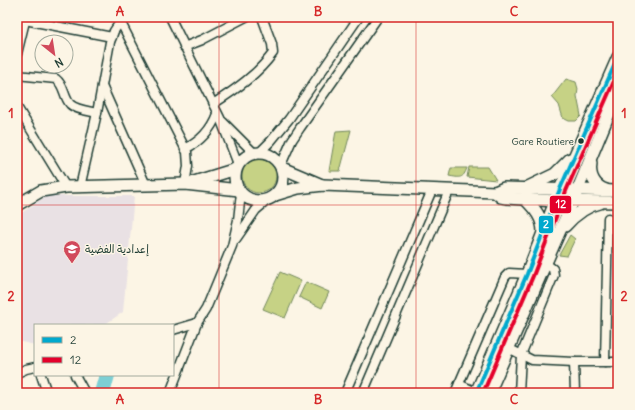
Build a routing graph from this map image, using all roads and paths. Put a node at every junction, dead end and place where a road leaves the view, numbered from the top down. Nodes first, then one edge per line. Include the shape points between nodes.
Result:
1 (170, 17) edge
2 (246, 17) edge
3 (262, 17) edge
4 (359, 17) edge
5 (378, 17) edge
6 (25, 18) edge
7 (119, 19) edge
8 (112, 36) junction
9 (184, 47) junction
10 (17, 54) edge
11 (618, 57) edge
12 (17, 75) edge
13 (102, 86) junction
14 (618, 92) edge
15 (213, 104) junction
16 (17, 107) edge
17 (97, 113) junction
18 (219, 116) junction
19 (185, 149) junction
20 (257, 152) junction
21 (576, 153) junction
22 (591, 158) junction
23 (237, 166) junction
24 (281, 166) junction
25 (185, 184) junction
26 (146, 185) junction
27 (323, 185) junction
28 (66, 186) junction
29 (80, 187) junction
30 (560, 189) junction
31 (432, 190) junction
32 (578, 190) junction
33 (240, 191) junction
34 (448, 191) junction
35 (525, 194) junction
36 (613, 196) edge
37 (272, 197) junction
38 (555, 201) junction
39 (573, 201) junction
40 (17, 205) edge
41 (608, 218) dead end
42 (543, 233) junction
43 (557, 236) junction
44 (232, 246) junction
45 (546, 263) junction
46 (527, 274) junction
47 (197, 323) junction
48 (174, 330) edge
49 (508, 348) junction
50 (521, 355) junction
51 (574, 362) junction
52 (605, 362) junction
53 (618, 362) edge
54 (34, 367) edge
55 (17, 373) edge
56 (42, 376) edge
57 (76, 376) edge
58 (459, 384) junction
59 (476, 392) edge
60 (47, 393) edge
61 (85, 393) edge
62 (170, 393) edge
63 (345, 393) edge
64 (363, 393) edge
65 (455, 393) edge
66 (489, 393) edge
67 (513, 393) edge
68 (519, 393) edge
69 (575, 393) edge

1 - 9 street
2 - 9 street
3 - 15 street via 273,53 265,65
4 - 20 street via 288,119 271,141
5 - 24 street via 292,140
6 - 8 street
6 - 10 street
7 - 8 street
7 - 19 street
8 - 13 street
9 - 15 street
11 - 21 main road
12 - 17 street via 56,79 70,104
13 - 17 street
13 - 26 street
14 - 22 main road
15 - 18 street
16 - 28 street
17 - 29 street
18 - 19 street via 209,132
18 - 20 street
18 - 23 street
19 - 25 street via 188,166
20 - 23 main road via 242,159
20 - 24 main road via 272,156
21 - 30 main road
21 - 35 main road via 555,174 536,184
22 - 32 main road
22 - 36 main road via 590,172 593,179
23 - 25 main road
23 - 33 main road via 235,176
24 - 27 main road
24 - 37 main road via 283,183
25 - 26 main road
25 - 33 main road
26 - 29 main road
27 - 31 main road
27 - 37 main road via 298,188
28 - 29 main road
28 - 40 main road via 41,191
30 - 32 main road
30 - 35 main road
30 - 38 main road
31 - 34 main road
31 - 63 street
32 - 36 main road
32 - 39 main road
33 - 37 main road via 247,198 254,200 262,201
33 - 44 street via 238,220
34 - 35 main road via 495,192 502,188
34 - 64 street
35 - 38 main road
35 - 42 main road via 541,220
36 - 39 main road
36 - 43 main road via 578,213
37 - 44 street via 256,210
38 - 39 main road
38 - 42 main road
39 - 43 main road
41 - 52 street
42 - 46 main road
43 - 45 main road
44 - 47 street
45 - 49 main road
45 - 50 street via 553,269 554,275
46 - 58 street via 509,273 505,277
46 - 59 main road
47 - 48 street
47 - 62 street
49 - 50 street
49 - 66 main road
50 - 51 street via 532,360
50 - 67 street
50 - 68 street
51 - 52 street
51 - 69 street
52 - 53 street
54 - 55 street
56 - 60 street
57 - 61 street
58 - 59 street
58 - 65 street

